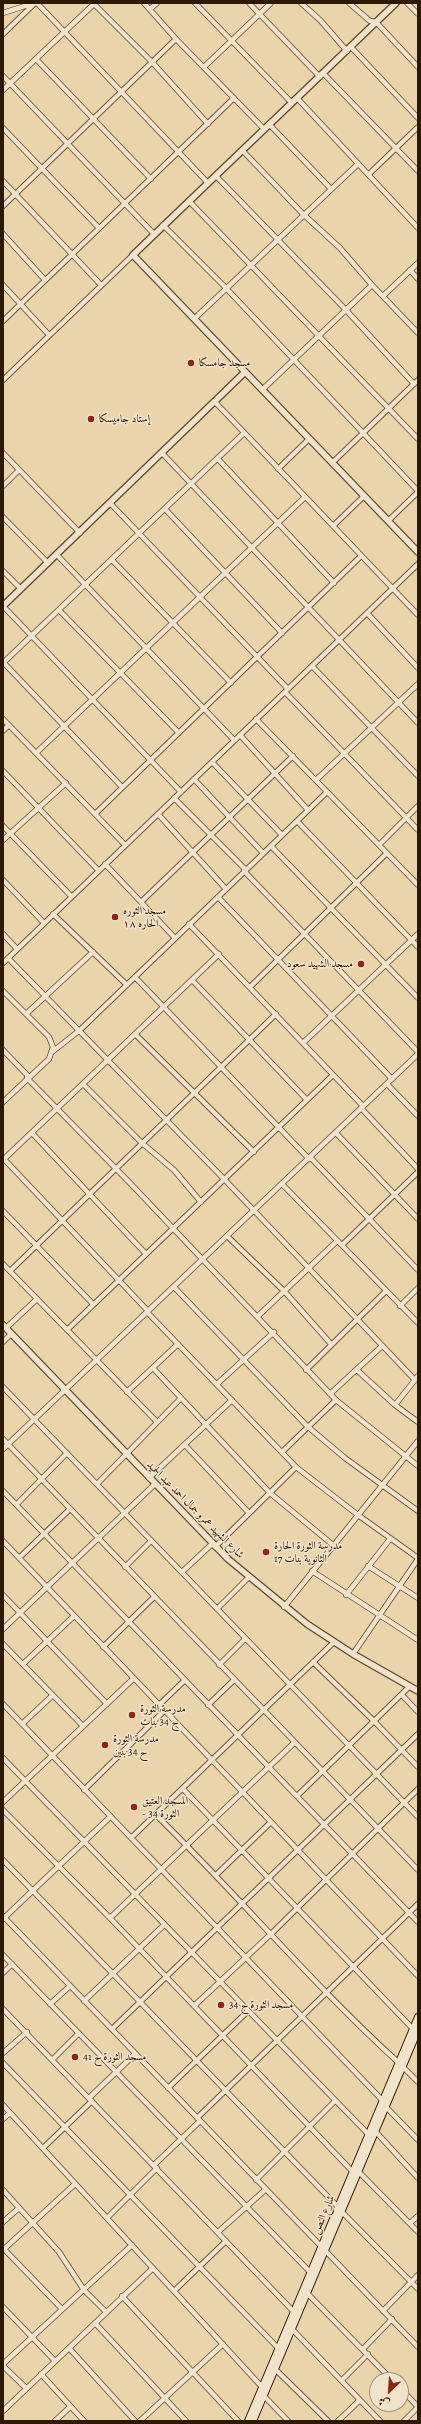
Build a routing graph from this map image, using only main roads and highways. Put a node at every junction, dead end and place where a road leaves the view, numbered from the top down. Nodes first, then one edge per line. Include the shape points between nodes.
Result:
1 (418, 2017) edge
2 (415, 2030) edge
3 (400, 2065) junction
4 (356, 2172) junction
5 (324, 2249) junction
6 (248, 2421) edge
7 (253, 2421) edge

1 - 2 main road, شارع النص
2 - 3 main road, شارع النص
3 - 4 main road, شارع النص via 369,2135
3 - 4 main road, شارع النص via 376,2132
4 - 5 main road, شارع النص
5 - 6 main road, شارع النص via 310,2272
5 - 7 main road, شارع النص

